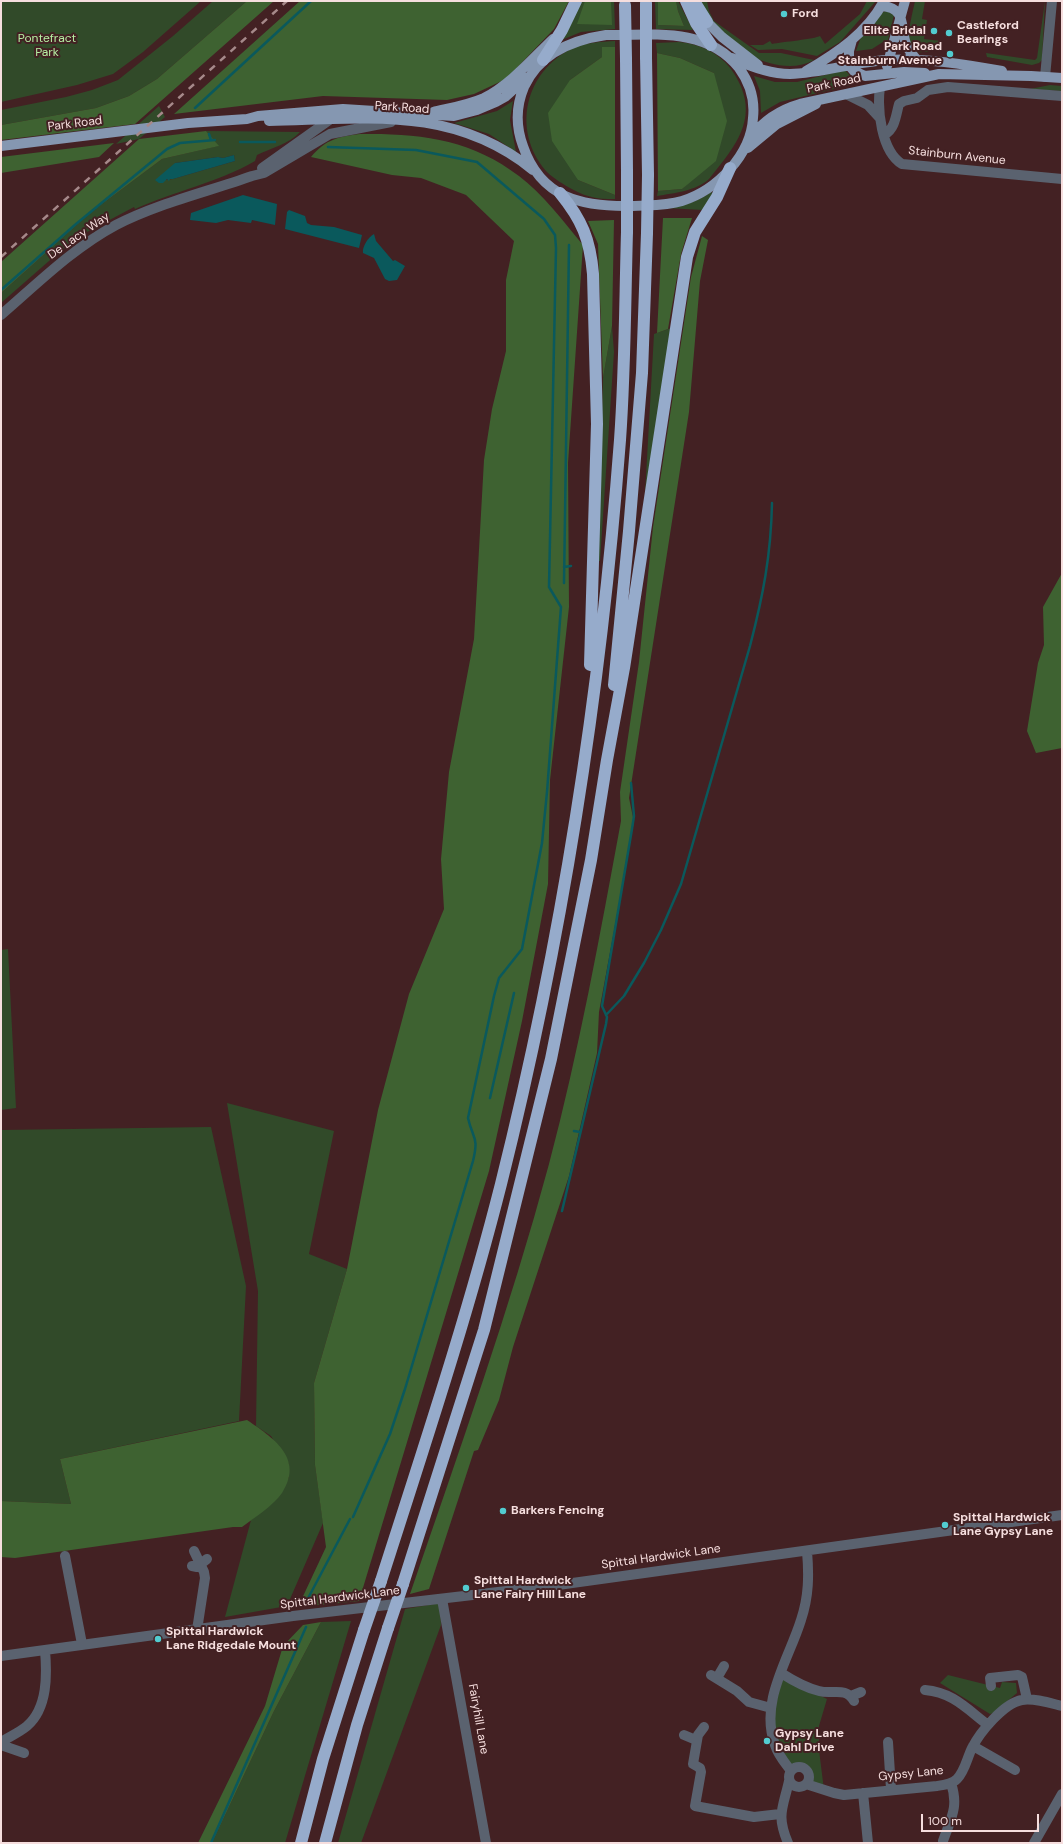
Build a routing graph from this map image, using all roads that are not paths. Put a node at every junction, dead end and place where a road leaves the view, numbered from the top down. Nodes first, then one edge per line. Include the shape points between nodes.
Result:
1 (576, 1) edge
2 (686, 1) edge
3 (694, 1) edge
4 (905, 1) edge
5 (1052, 1) edge
6 (646, 2) edge
7 (625, 3) edge
8 (883, 3) edge
9 (901, 17) junction
10 (707, 22) joint
11 (562, 30) junction
12 (852, 40) junction
13 (712, 45) junction
14 (727, 56) junction
15 (543, 60) junction
16 (889, 60) junction
17 (917, 60) junction
18 (849, 65) junction
19 (766, 70) junction
20 (805, 71) junction
21 (884, 73) junction
22 (531, 74) junction
23 (939, 74) junction
24 (1031, 76) junction
25 (1046, 77) junction
26 (1062, 78) edge
27 (880, 87) junction
28 (848, 95) junction
29 (1062, 96) edge
30 (823, 100) junction
31 (343, 109) junction
32 (421, 117) junction
33 (879, 117) junction
34 (247, 119) junction
35 (330, 120) junction
36 (401, 120) junction
37 (885, 134) junction
38 (749, 139) junction
39 (1, 146) edge
40 (740, 154) junction
41 (730, 168) junction
42 (252, 176) junction
43 (541, 176) junction
44 (1062, 179) edge
45 (560, 193) junction
46 (1, 315) edge
47 (586, 752) junction
48 (607, 760) junction
49 (1062, 1515) edge
50 (194, 1551) dead end
51 (807, 1551) junction
52 (65, 1556) dead end
53 (442, 1599) junction
54 (197, 1630) junction
55 (82, 1644) junction
56 (45, 1650) junction
57 (1, 1656) edge
58 (724, 1666) dead end
59 (781, 1673) junction
60 (991, 1686) dead end
61 (924, 1690) dead end
62 (855, 1696) dead end
63 (1027, 1699) junction
64 (1062, 1706) edge
65 (771, 1708) junction
66 (988, 1725) junction
67 (704, 1727) dead end
68 (684, 1735) dead end
69 (696, 1740) junction
70 (888, 1742) dead end
71 (1, 1744) edge
72 (973, 1746) junction
73 (24, 1753) dead end
74 (1015, 1770) dead end
75 (792, 1779) junction
76 (808, 1780) junction
77 (952, 1783) junction
78 (891, 1790) junction
79 (863, 1793) junction
80 (1062, 1794) edge
81 (780, 1814) junction
82 (943, 1841) dead end
83 (301, 1843) edge
84 (325, 1843) edge
85 (486, 1843) edge
86 (788, 1843) edge
87 (868, 1843) edge
88 (1034, 1843) edge

1 - 11 highway
2 - 13 highway via 696,23
3 - 10 highway
4 - 9 main road
5 - 25 street
6 - 48 highway, bridge via 648,175 640,389
7 - 47 highway, bridge via 625,344 608,572
8 - 9 main road
8 - 12 main road
9 - 16 main road
9 - 17 main road via 906,45
10 - 19 main road via 722,38
11 - 15 highway
11 - 32 main road via 523,68 485,97
12 - 18 main road
12 - 20 main road
13 - 14 main road
13 - 15 main road via 687,37 606,35 567,45
14 - 19 main road, Park Road
14 - 38 main road via 744,76 752,95 753,117
15 - 22 main road
16 - 17 main road, Park Road
16 - 18 main road, Park Road
16 - 21 main road
17 - 24 main road, Park Road via 978,66
18 - 20 main road, Park Road
18 - 21 main road via 854,71 865,76
19 - 20 main road, Park Road via 790,74
21 - 23 main road
21 - 27 main road
22 - 32 main road, Park Road via 505,97 477,110 454,116
22 - 43 main road via 519,104 518,128 524,150
23 - 24 main road, Park Road
23 - 27 main road, Park Road
24 - 25 main road, Park Road
25 - 26 main road, Park Road
27 - 28 main road, Park Road
27 - 33 street, Stainburn Avenue
28 - 30 main road, Park Road
28 - 33 street, Stainburn Avenue via 868,105
29 - 37 street via 948,87 928,90 917,98 899,104 893,126
30 - 38 main road, Park Road via 784,109 771,116
30 - 40 main road via 777,124
31 - 32 main road, Park Road
31 - 34 main road, Park Road
31 - 35 street, De Lacy Way
32 - 36 main road, Park Road
32 - 43 main road, Park Road via 491,142
33 - 37 street, Stainburn Avenue
34 - 35 main road, Park Road via 257,122
34 - 39 main road, Park Road via 188,123
35 - 36 main road, Park Road
35 - 42 street, De Lacy Way
36 - 42 street, De Lacy Way via 330,134 264,173
37 - 44 street, Stainburn Avenue via 896,160 902,164
38 - 40 main road
40 - 41 main road
41 - 45 main road via 702,192 669,204 606,206 580,202
41 - 48 highway via 717,197 695,232 687,257 624,668
42 - 46 street, De Lacy Way via 145,211 114,226 72,255
43 - 45 main road
45 - 47 highway via 582,224 591,251 593,274 597,424
47 - 83 highway, bridge via 554,942 501,1184 457,1344 323,1759
48 - 84 highway, bridge via 573,953 519,1193 484,1330 357,1725
49 - 51 street, Spittal Hardwick Lane
50 - 54 street via 205,1578
51 - 53 street, Spittal Hardwick Lane
51 - 59 street via 808,1591 801,1620
52 - 55 street
53 - 54 street, Spittal Hardwick Lane
53 - 85 street, Fairyhill Lane
54 - 55 street, Spittal Hardwick Lane
55 - 56 street, Spittal Hardwick Lane
56 - 57 street, Spittal Hardwick Lane
56 - 71 street via 46,1681 37,1714 27,1726
58 - 65 street via 714,1677 749,1702
59 - 62 street via 818,1691 840,1691
59 - 65 street
60 - 63 street via 990,1678 1022,1677
61 - 66 street via 939,1691 955,1699
63 - 64 street
63 - 66 street, Gypsy Lane via 1006,1707
65 - 75 street via 774,1744
66 - 72 street, Gypsy Lane
67 - 69 street
68 - 69 street
69 - 81 street via 693,1764 700,1768 701,1772 695,1806 754,1817
70 - 78 street
71 - 73 street
72 - 74 street
72 - 77 street, Gypsy Lane via 962,1772
75 - 76 street via 801,1787
75 - 76 street via 795,1768 801,1768 807,1772
75 - 81 street
76 - 79 street, Gypsy Lane via 818,1787 839,1794
77 - 78 street, Gypsy Lane
77 - 82 street via 956,1797 955,1807
78 - 79 street, Gypsy Lane
79 - 87 street
80 - 88 street
81 - 86 street

